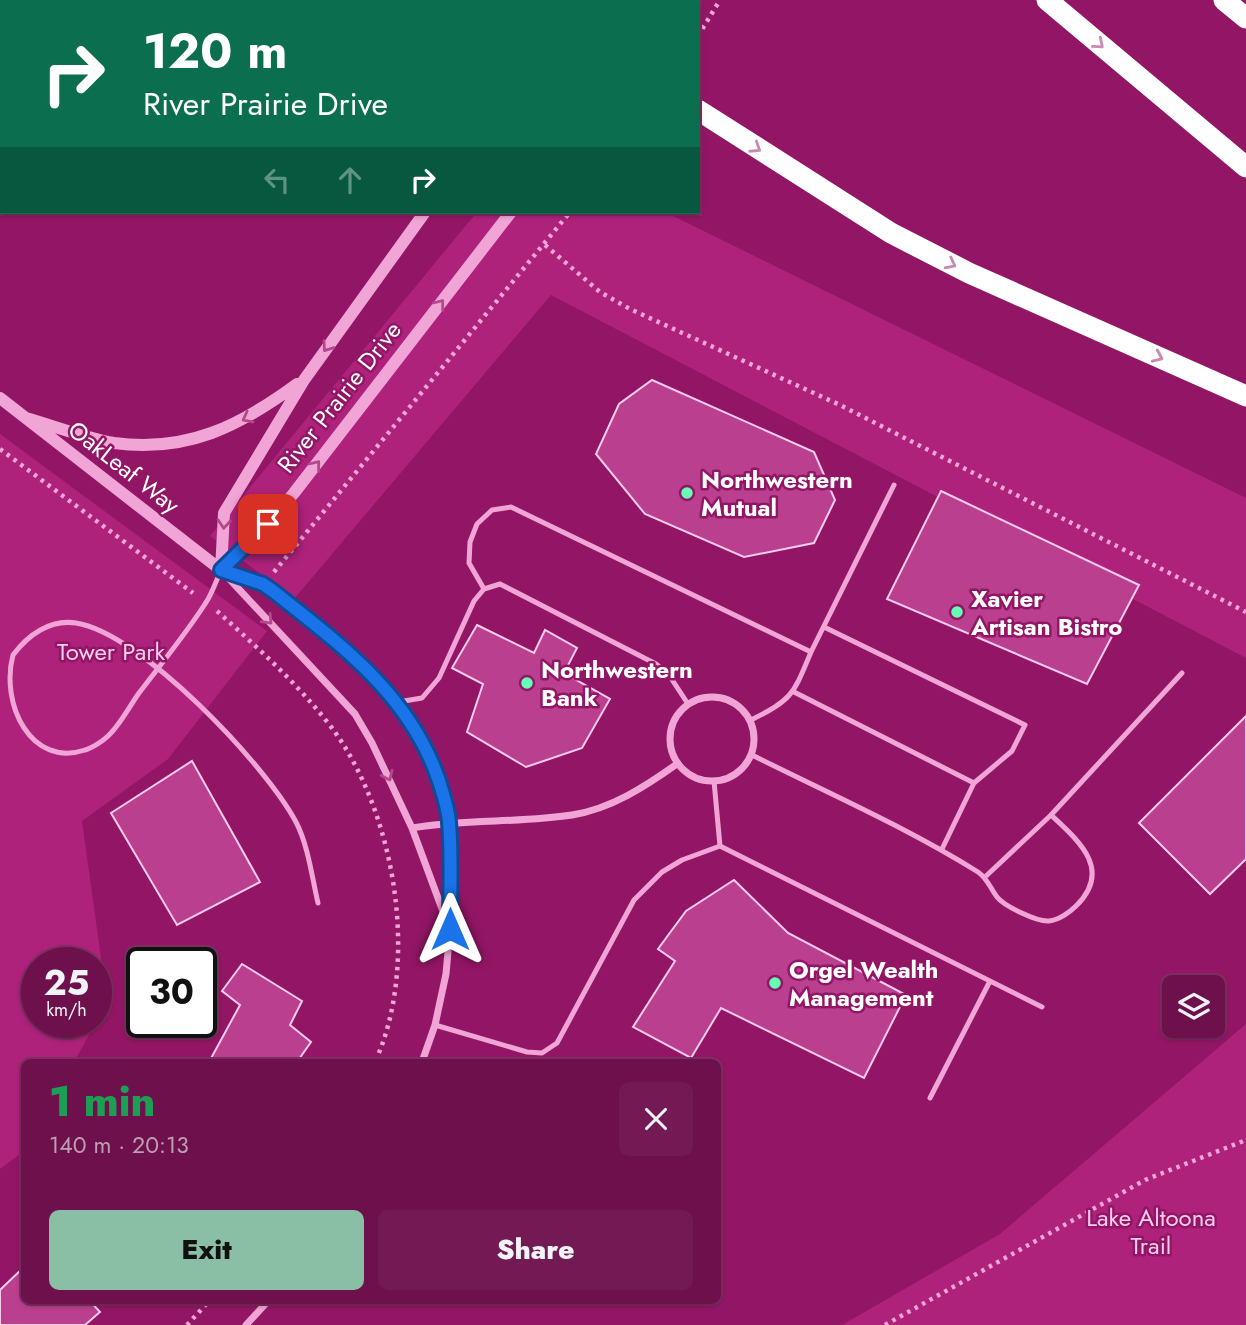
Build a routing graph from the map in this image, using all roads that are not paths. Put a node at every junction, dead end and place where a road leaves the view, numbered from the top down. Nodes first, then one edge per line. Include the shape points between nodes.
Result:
1 (1047, 0) edge
2 (1224, 0) edge
3 (1246, 18) edge
4 (700, 111) edge
5 (1246, 167) edge
6 (424, 214) edge
7 (509, 214) edge
8 (304, 380) junction
9 (1246, 396) edge
10 (0, 398) edge
11 (26, 418) junction
12 (894, 485) dead end
13 (221, 570) junction
14 (484, 589) junction
15 (824, 627) junction
16 (811, 652) junction
17 (158, 668) junction
18 (1182, 673) dead end
19 (2, 681) dead end
20 (794, 692) junction
21 (398, 702) junction
22 (688, 704) junction
23 (751, 720) junction
24 (17, 731) dead end
25 (752, 755) junction
26 (677, 764) junction
27 (714, 781) junction
28 (974, 783) junction
29 (1052, 814) junction
30 (449, 822) junction
31 (412, 828) junction
32 (720, 846) junction
33 (942, 849) junction
34 (985, 877) junction
35 (318, 903) dead end
36 (450, 929) junction
37 (990, 981) junction
38 (1042, 1007) dead end
39 (435, 1025) junction
40 (423, 1059) edge
41 (930, 1098) dead end
42 (265, 1304) edge
43 (246, 1325) edge

1 -> 5 highway
2 - 3 highway
4 -> 9 highway via 891,233 968,273
6 -> 8 street, River Prairie Drive
13 -> 7 street, River Prairie Drive via 255,540 294,493
8 -> 11 street via 264,408 194,440 113,443
8 -> 13 street, River Prairie Drive via 224,513
10 - 11 street, OakLeaf Way
11 - 13 street, OakLeaf Way
12 - 15 lane
13 - 17 lane via 206,602
13 - 21 street via 263,584 332,638
13 -> 31 street via 355,714
14 - 16 lane via 470,563 470,542 477,524 492,510 511,507
14 - 21 lane via 474,601 439,678 422,698
14 - 22 lane via 500,584 656,664
15 - 16 lane
15 - 28 lane via 1025,725 1012,751
16 - 20 lane
17 - 19 lane via 97,628 73,622 49,625 27,639 11,657
17 - 24 lane via 108,736 87,750 65,754 46,750 24,740
17 - 35 lane via 236,742 296,823
18 - 29 lane
20 - 23 lane via 781,705
20 - 28 lane
21 - 30 street via 431,758
22 - 23 street via 724,698 737,704
22 - 26 street via 671,731
23 - 25 street
25 - 27 street via 736,774
25 - 33 lane
26 - 27 street via 693,776
26 - 30 street via 643,789 575,815
27 - 32 lane
28 - 33 lane
29 - 34 lane
29 - 34 lane via 1079,841 1091,861 1093,879 1084,898 1069,913 1049,921 1030,917 998,899
30 - 31 street
30 - 36 street
31 - 36 street
32 - 37 lane
32 - 39 lane via 662,872 634,900 556,1043 542,1053
33 - 34 lane
36 - 39 street
37 - 38 lane
37 - 41 lane
39 - 40 street
42 - 43 street

